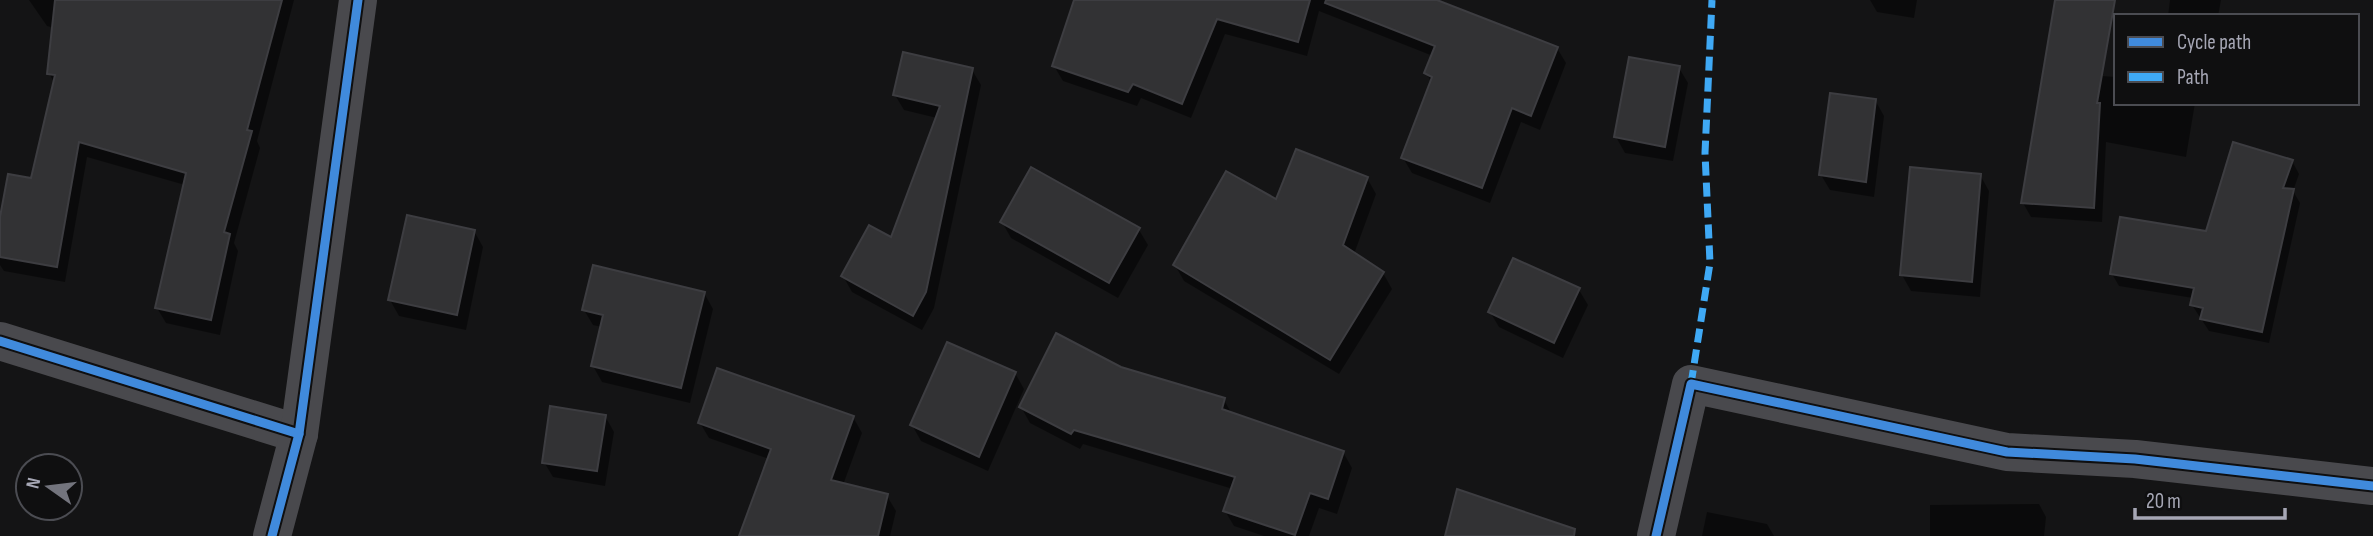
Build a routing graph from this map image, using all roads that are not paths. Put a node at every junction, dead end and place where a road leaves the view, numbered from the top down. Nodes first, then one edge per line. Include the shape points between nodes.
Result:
1 (358, 0) edge
2 (0, 341) edge
3 (299, 433) junction
4 (2373, 486) edge
5 (272, 536) edge
6 (1656, 536) edge

1 - 3 street
2 - 3 street
3 - 5 street
4 - 6 street via 2135,459 2007,452 1691,384

